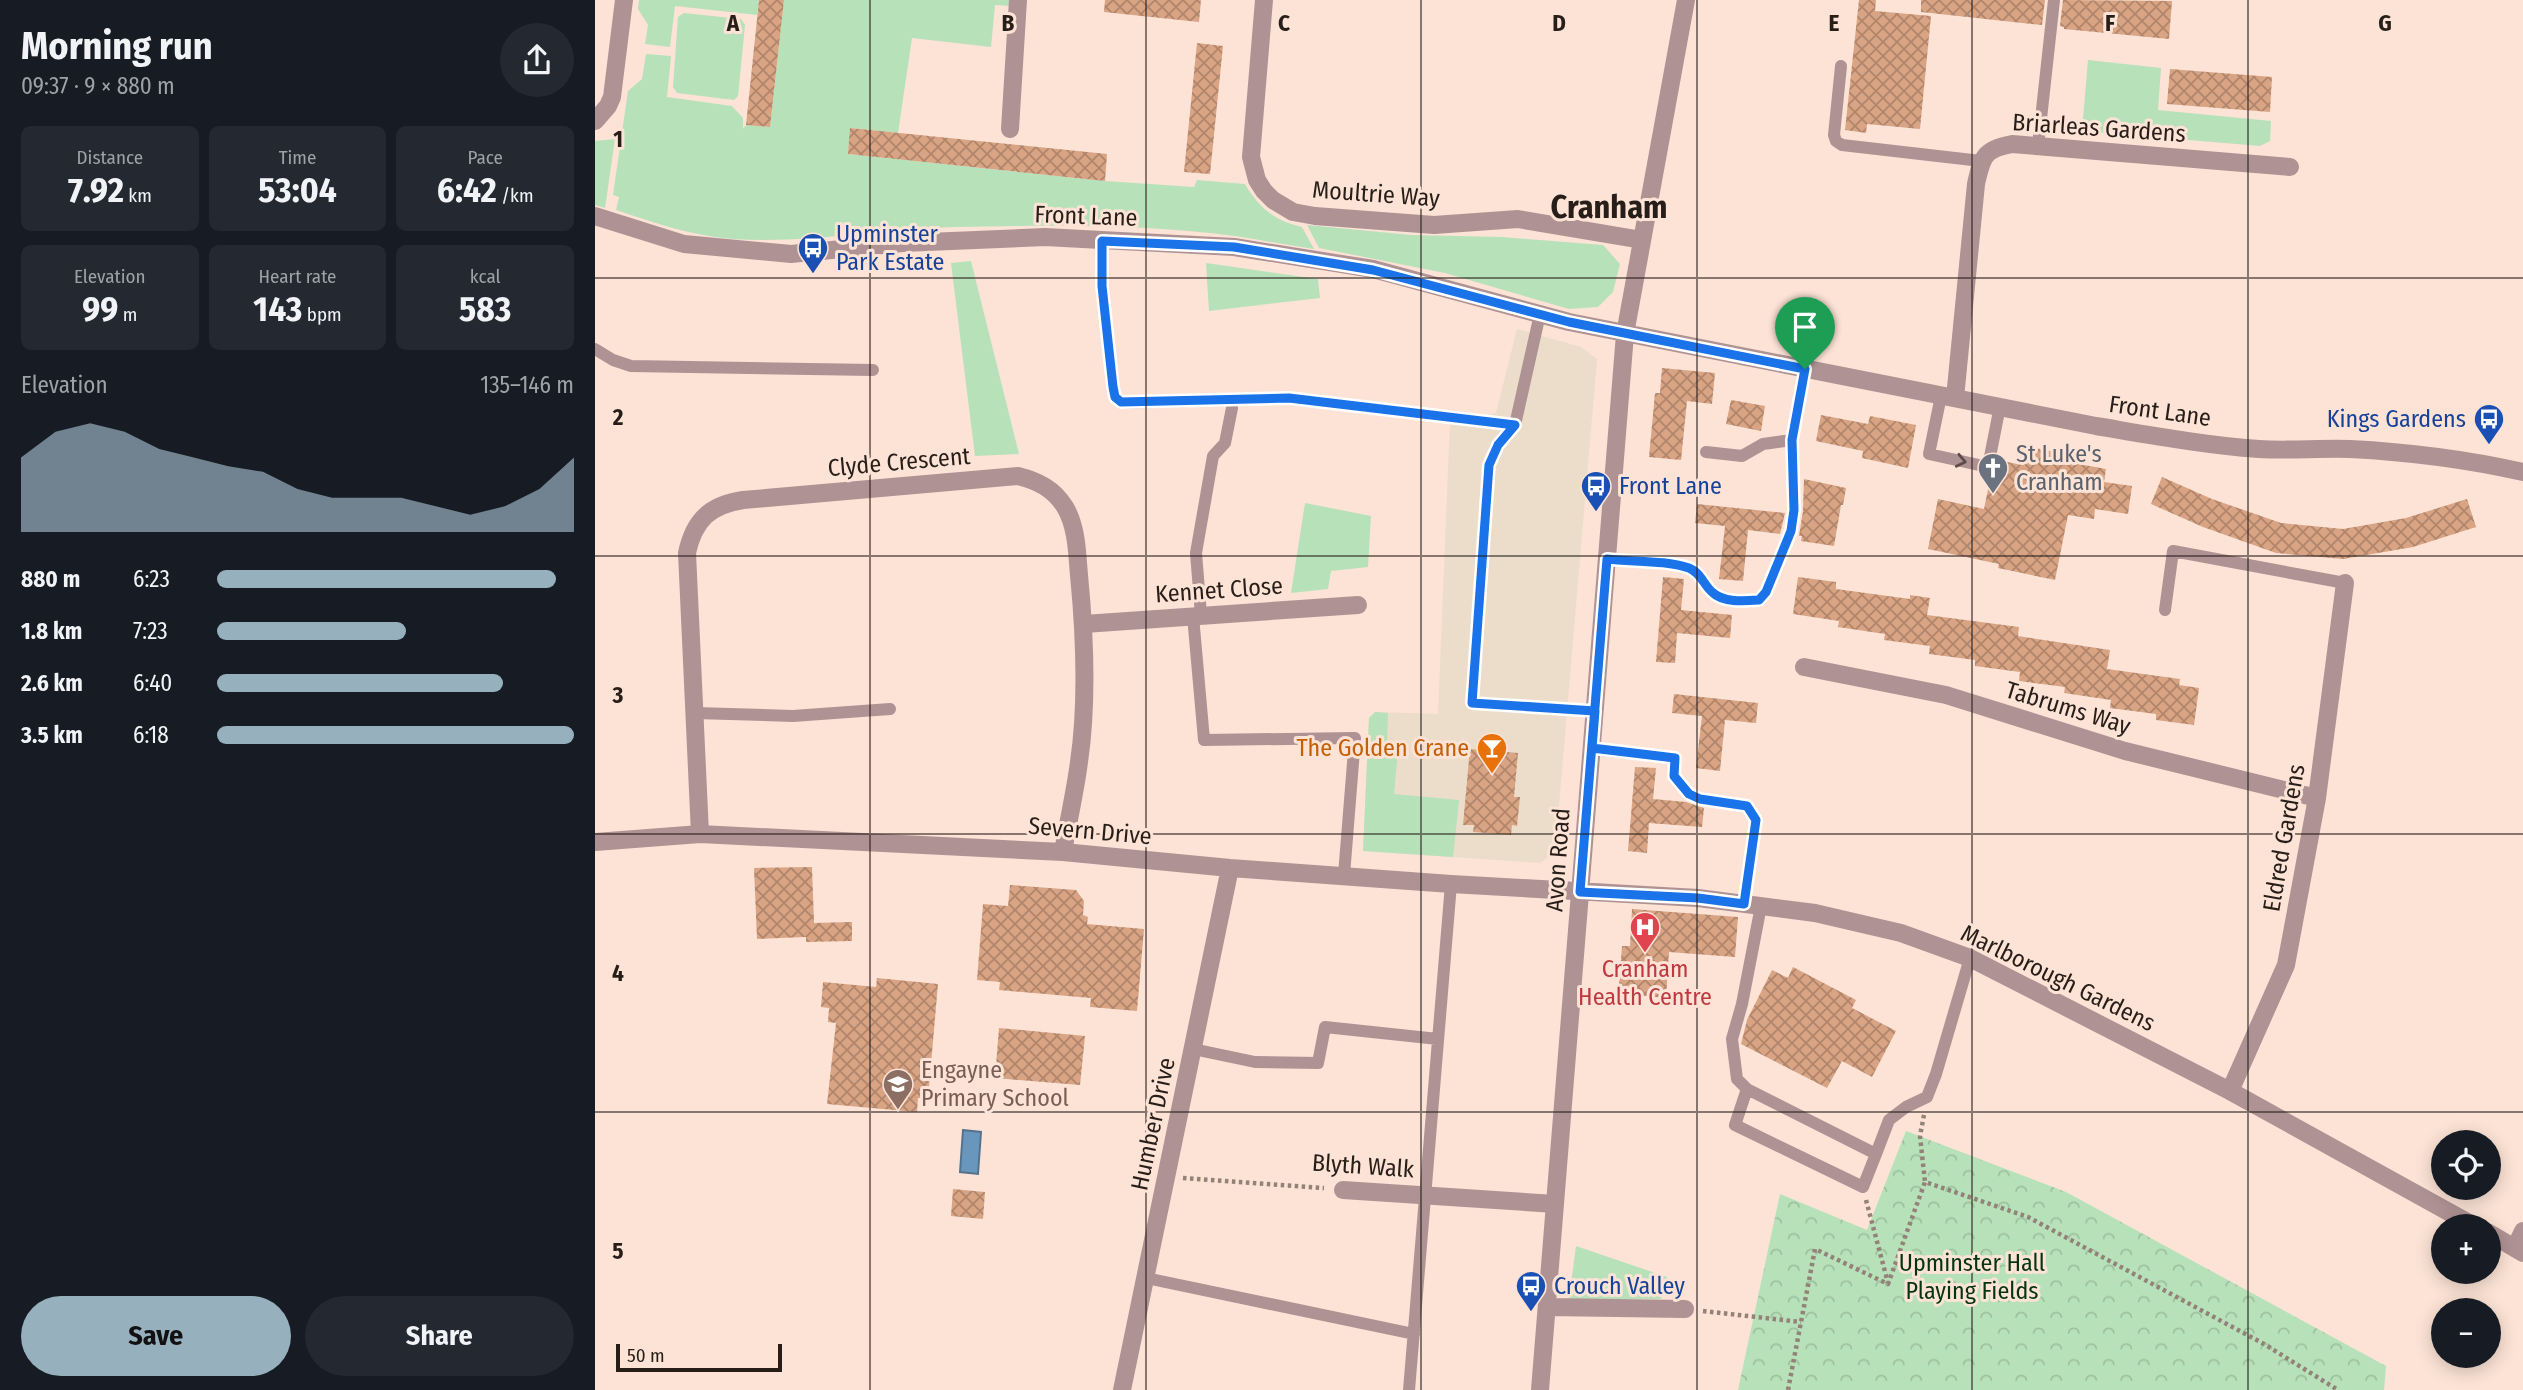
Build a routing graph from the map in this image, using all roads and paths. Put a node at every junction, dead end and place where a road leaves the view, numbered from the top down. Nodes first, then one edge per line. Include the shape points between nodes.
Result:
1 (624, 0) edge
2 (1018, 0) edge
3 (1264, 0) edge
4 (1686, 0) edge
5 (2054, 0) edge
6 (1841, 66) dead end
7 (595, 121) edge
8 (1010, 129) dead end
9 (2038, 146) junction
10 (1982, 161) junction
11 (2290, 167) dead end
12 (595, 216) edge
13 (1642, 240) junction
14 (1102, 241) junction
15 (1540, 314) junction
16 (1625, 334) junction
17 (595, 349) edge
18 (1805, 369) junction
19 (873, 370) dead end
20 (1948, 397) junction
21 (2000, 407) junction
22 (1232, 408) dead end
23 (1515, 425) junction
24 (1792, 440) junction
25 (1706, 452) dead end
26 (2523, 472) edge
27 (1607, 559) junction
28 (2345, 583) joint
29 (1358, 605) dead end
30 (2165, 610) dead end
31 (1197, 615) junction
32 (1083, 624) junction
33 (1804, 667) dead end
34 (890, 709) dead end
35 (1595, 711) junction
36 (695, 713) junction
37 (1592, 748) junction
38 (2317, 798) junction
39 (701, 834) junction
40 (595, 842) edge
41 (1063, 852) junction
42 (1230, 868) junction
43 (1344, 876) junction
44 (1451, 884) junction
45 (1580, 892) junction
46 (1753, 905) junction
47 (1970, 958) junction
48 (1438, 1039) junction
49 (1193, 1049) junction
50 (1747, 1089) junction
51 (2230, 1091) junction
52 (1927, 1097) junction
53 (1876, 1153) junction
54 (1167, 1177) junction
55 (1925, 1182) junction
56 (1863, 1187) junction
57 (1343, 1190) joint
58 (1426, 1195) junction
59 (1555, 1205) junction
60 (2452, 1214) edge
61 (2523, 1231) edge
62 (2501, 1240) edge
63 (2519, 1250) edge
64 (1146, 1278) junction
65 (1888, 1284) junction
66 (1547, 1307) junction
67 (1685, 1309) joint
68 (1801, 1322) junction
69 (1414, 1334) junction
70 (1122, 1390) edge
71 (1409, 1390) edge
72 (1539, 1390) edge
73 (1788, 1390) edge
74 (2338, 1390) edge

1 - 7 street via 612,97
2 - 8 street
3 - 13 street, Moultrie Way via 1251,157 1257,180 1273,200 1293,212 1315,216 1434,225 1518,219
4 - 13 street, Avon Road
5 - 9 lane
6 - 10 lane via 1836,141
9 - 10 street, Briarleas Gardens via 1994,147
9 - 11 street, Briarleas Gardens
10 - 20 street
12 - 14 street, Front Lane via 684,244 791,254 1032,237
13 - 16 street, Avon Road
14 - 15 street, Front Lane via 1234,247 1373,270
14 - 23 lane via 1113,387 1121,402 1289,398
15 - 16 street, Front Lane
15 - 23 lane
16 - 18 street, Front Lane
16 - 27 street, Avon Road
17 - 19 lane via 631,366
18 - 20 street, Front Lane
18 - 24 lane
20 - 21 street, Front Lane
20 -> 21 lane via 1929,454 1988,467
21 - 26 street, Front Lane via 2173,439 2261,449 2416,453
22 - 31 lane via 1225,443 1213,456 1197,542
23 - 35 lane via 1489,465 1472,703
24 - 25 lane via 1763,444 1742,456
24 - 27 lane via 1791,531 1759,600 1724,599 1712,593 1692,569
27 - 35 street, Avon Road
28 - 30 lane via 2173,551
28 - 38 street, Eldred Gardens
29 - 31 street, Kennet Close
31 - 32 street, Kennet Close
31 - 43 lane via 1204,740 1355,738
32 - 36 street, Clyde Crescent via 1074,530 1066,508 1036,480 1017,476 723,503 698,523 687,553
32 - 41 street, Clyde Crescent via 1079,761
33 - 38 street, Tabrums Way via 1946,695 2125,751
34 - 36 lane via 793,716
35 - 37 street, Avon Road
36 - 39 street, Clyde Crescent
37 - 45 street, Avon Road
37 - 46 lane via 1675,758 1674,776 1689,794 1747,806 1756,820
38 - 51 street, Eldred Gardens via 2286,965
39 - 40 street, Severn Drive
39 - 41 street, Severn Drive
41 - 42 street, Severn Drive
42 - 43 street, Severn Drive
42 - 49 street, Humber Drive
43 - 44 street, Severn Drive
44 - 45 street, Severn Drive
44 - 48 lane
45 - 46 street, Marlborough Gardens
45 - 59 street, Avon Road
46 - 47 street, Marlborough Gardens via 1815,913 1901,933
46 - 50 lane via 1742,1004 1732,1039 1737,1079
47 - 51 street, Marlborough Gardens
47 - 52 lane
48 - 49 lane via 1325,1027 1318,1063 1255,1062
48 - 58 lane
49 - 54 street, Humber Drive
50 - 53 lane
50 - 56 lane via 1735,1125
51 - 60 street, Marlborough Gardens
52 - 53 lane via 1889,1120
52 - 55 path via 1920,1136
53 - 56 lane
54 - 57 path, Blyth Walk
54 - 64 street, Humber Drive
55 - 65 path
55 - 74 path via 2028,1217 2265,1344
56 - 65 path
57 - 58 street, Blyth Walk
58 - 59 street, Blyth Walk
58 - 69 lane
59 - 66 street, Avon Road
61 - 63 street
62 - 63 street
64 - 69 lane
64 - 70 street, Humber Drive
65 - 68 path via 1815,1249
66 - 67 street
66 - 72 street, Avon Road
67 - 68 path
68 - 73 path
69 - 71 lane

